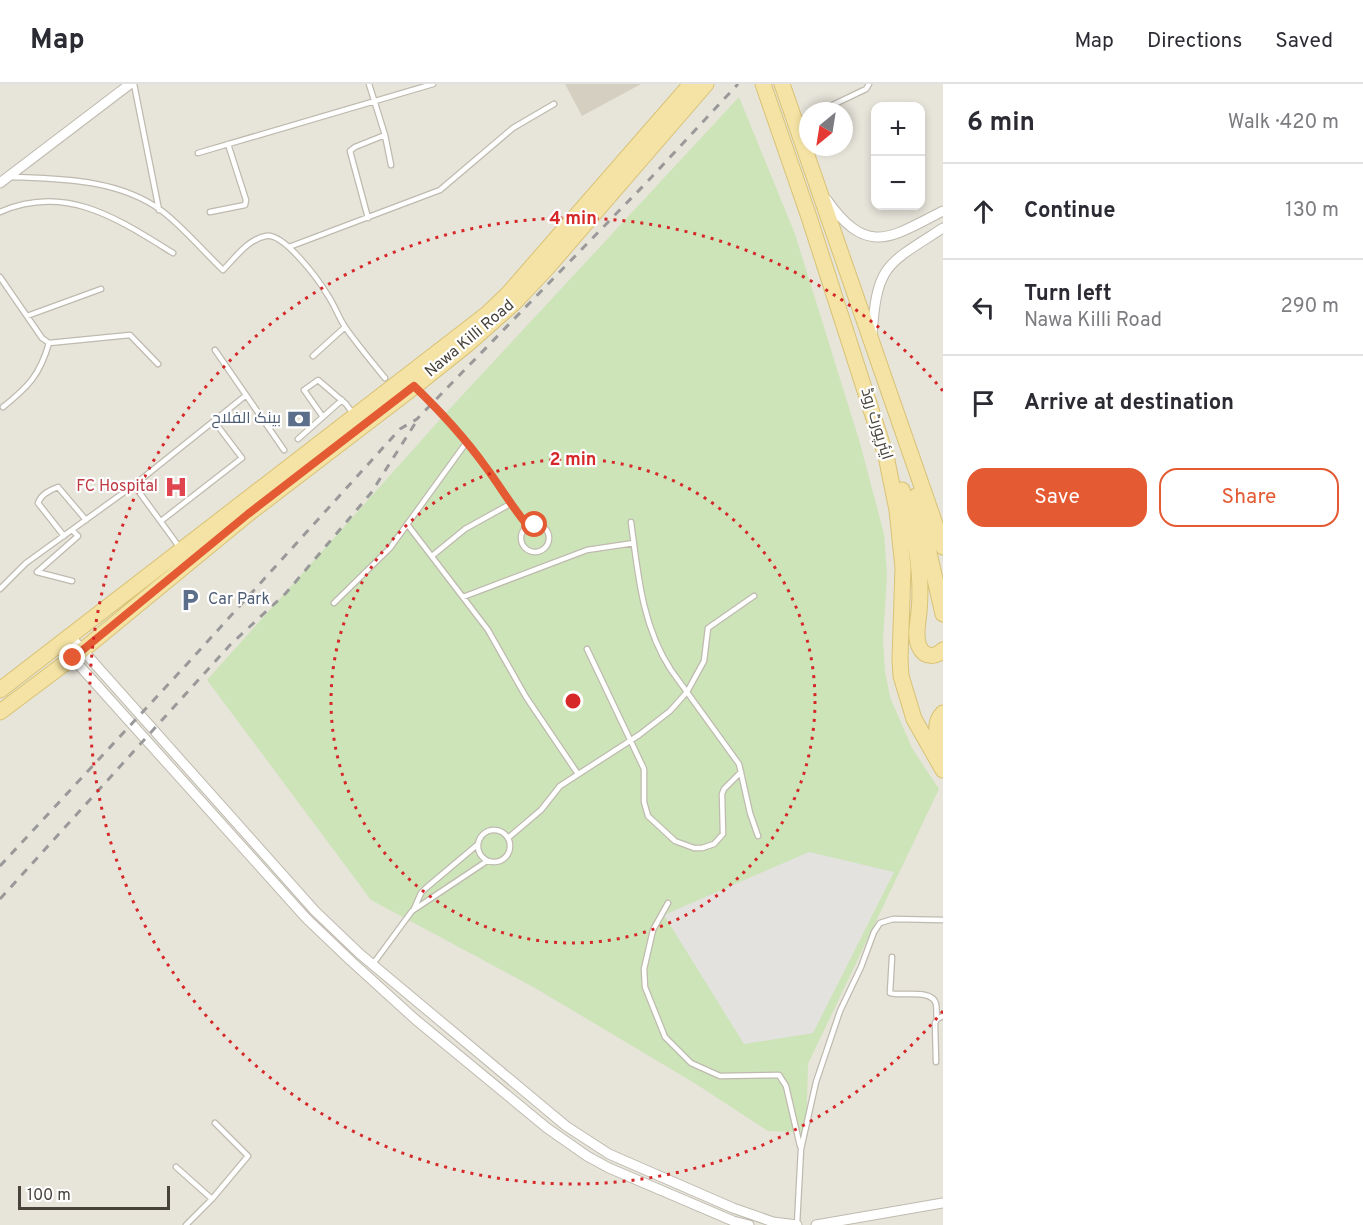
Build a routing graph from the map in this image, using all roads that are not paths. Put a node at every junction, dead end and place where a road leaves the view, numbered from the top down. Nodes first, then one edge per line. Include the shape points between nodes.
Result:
1 (132, 84) edge
2 (369, 84) edge
3 (433, 84) edge
4 (691, 84) edge
5 (706, 84) edge
6 (751, 84) edge
7 (763, 84) edge
8 (869, 84) edge
9 (786, 85) edge
10 (374, 101) junction
11 (839, 102) edge
12 (554, 104) dead end
13 (799, 113) edge
14 (385, 135) junction
15 (228, 144) junction
16 (198, 153) dead end
17 (787, 156) junction
18 (811, 156) edge
19 (391, 165) dead end
20 (4, 180) edge
21 (820, 191) junction
22 (159, 210) junction
23 (943, 211) edge
24 (0, 212) edge
25 (210, 212) dead end
26 (368, 218) junction
27 (943, 228) edge
28 (289, 247) junction
29 (173, 253) dead end
30 (0, 277) edge
31 (101, 289) dead end
32 (27, 316) junction
33 (345, 327) junction
34 (872, 341) junction
35 (49, 343) junction
36 (215, 350) dead end
37 (313, 356) dead end
38 (158, 364) dead end
39 (385, 378) dead end
40 (414, 386) junction
41 (245, 396) junction
42 (342, 400) junction
43 (3, 407) dead end
44 (323, 417) junction
45 (355, 417) junction
46 (214, 421) junction
47 (298, 438) dead end
48 (466, 443) junction
49 (284, 450) dead end
50 (911, 454) junction
51 (886, 456) junction
52 (134, 485) junction
53 (510, 504) junction
54 (86, 520) junction
55 (161, 521) junction
56 (631, 522) dead end
57 (407, 524) junction
58 (528, 526) junction
59 (72, 530) junction
60 (64, 536) junction
61 (634, 543) junction
62 (943, 547) edge
63 (182, 550) junction
64 (432, 556) junction
65 (72, 581) dead end
66 (0, 589) edge
67 (754, 596) dead end
68 (463, 597) junction
69 (334, 603) dead end
70 (943, 614) edge
71 (65, 640) junction
72 (587, 649) dead end
73 (943, 650) edge
74 (78, 654) junction
75 (0, 690) edge
76 (687, 692) junction
77 (0, 712) edge
78 (943, 712) edge
79 (630, 741) junction
80 (943, 750) edge
81 (943, 770) edge
82 (741, 772) junction
83 (578, 774) junction
84 (758, 836) dead end
85 (508, 838) junction
86 (477, 845) junction
87 (487, 861) junction
88 (668, 903) dead end
89 (412, 911) junction
90 (943, 920) edge
91 (892, 957) dead end
92 (372, 964) junction
93 (943, 1016) edge
94 (937, 1019) junction
95 (936, 1062) dead end
96 (216, 1123) dead end
97 (801, 1149) junction
98 (177, 1167) dead end
99 (212, 1199) junction
100 (943, 1203) edge
101 (797, 1224) edge
102 (186, 1225) edge
103 (749, 1225) edge
104 (816, 1225) edge

1 - 20 street
1 - 22 lane
2 - 10 lane
3 - 10 lane
4 - 45 main road, Nawa Killi Road via 507,295
5 - 40 main road, Nawa Killi Road via 514,303
6 - 17 main road
7 - 17 main road, ایئرپورٹ روڈ
8 - 11 lane
9 - 13 main road, ایئرپورٹ روڈ
10 - 14 lane
10 - 15 lane
12 - 26 lane via 513,128 440,190
14 - 19 lane
14 - 26 lane via 350,151
15 - 16 lane
15 - 25 lane via 245,205
17 - 51 main road, ایئرپورٹ روڈ
18 - 21 main road, ایئرپورٹ روڈ
20 - 22 lane via 56,179 110,187 130,193
21 - 23 street via 848,225 883,238
21 - 34 main road, ایئرپورٹ روڈ
22 - 28 lane via 223,270 255,240 275,236
24 - 29 lane via 44,200 77,204 106,213
26 - 28 lane
27 - 34 street via 897,258 884,273 875,299
28 - 33 lane via 326,292
30 - 32 lane
31 - 32 lane
32 - 35 lane
33 - 37 lane
33 - 39 lane
34 - 50 main road, ایئرپورٹ روڈ
35 - 38 lane via 130,335
35 - 43 lane via 37,375
36 - 41 lane
40 - 48 lane
40 - 74 main road, Nawa Killi Road via 248,514
41 - 46 lane
41 - 49 lane
42 - 44 lane
42 - 44 lane via 318,380 313,381 304,390
42 - 45 lane
44 - 47 lane
45 - 63 main road, Nawa Killi Road
46 - 52 lane
46 - 55 lane via 242,458
48 - 53 lane
48 - 57 lane
50 - 62 main road, ایئرپورٹ روڈ
50 - 70 main road via 914,487
51 - 73 main road via 901,486 915,534 920,577 918,644 930,656
51 - 81 main road, ایئرپورٹ روڈ via 903,568 901,676 914,719
52 - 54 lane
52 - 55 lane
53 - 58 lane
53 - 64 lane via 465,529
54 - 59 lane
54 - 60 lane via 58,487 50,490 38,502
55 - 63 lane
56 - 61 lane
57 - 64 lane
57 - 69 lane
58 - 58 lane via 542,526 550,536 544,549 532,552 522,544 521,532
59 - 60 lane
59 - 65 lane via 78,537 37,572
60 - 66 lane via 26,563
61 - 68 lane via 586,550
61 - 76 lane via 641,598 651,632
63 - 71 main road, Nawa Killi Road
64 - 68 lane
67 - 76 lane via 708,628 704,661
68 - 83 lane
71 - 74 street
71 - 74 street
71 - 75 main road, Nawa Killi Road
72 - 79 lane
74 - 77 main road, Nawa Killi Road
74 - 92 street via 315,911
74 - 103 street via 306,918 416,1020 587,1156
76 - 79 lane via 663,718
76 - 82 lane
78 - 80 main road via 936,728
79 - 82 lane via 644,769 648,816 675,841 694,848 714,844 722,837 722,794
79 - 83 lane
82 - 84 lane
83 - 85 lane via 560,786 541,810
85 - 86 lane via 493,829 480,836
85 - 87 lane via 507,855 502,860
86 - 87 lane
86 - 89 lane via 421,893
87 - 89 lane
88 - 97 lane via 652,930 644,969 645,987 665,1037 692,1062 720,1077 780,1075
89 - 92 lane
90 - 97 lane via 880,922 840,1011 816,1082
91 - 94 lane via 890,993 932,998
92 - 101 street via 566,1126 609,1154 733,1208 773,1222
93 - 94 lane
94 - 95 lane
96 - 99 lane via 248,1156
97 - 101 lane
98 - 99 lane
99 - 102 lane
100 - 104 street

